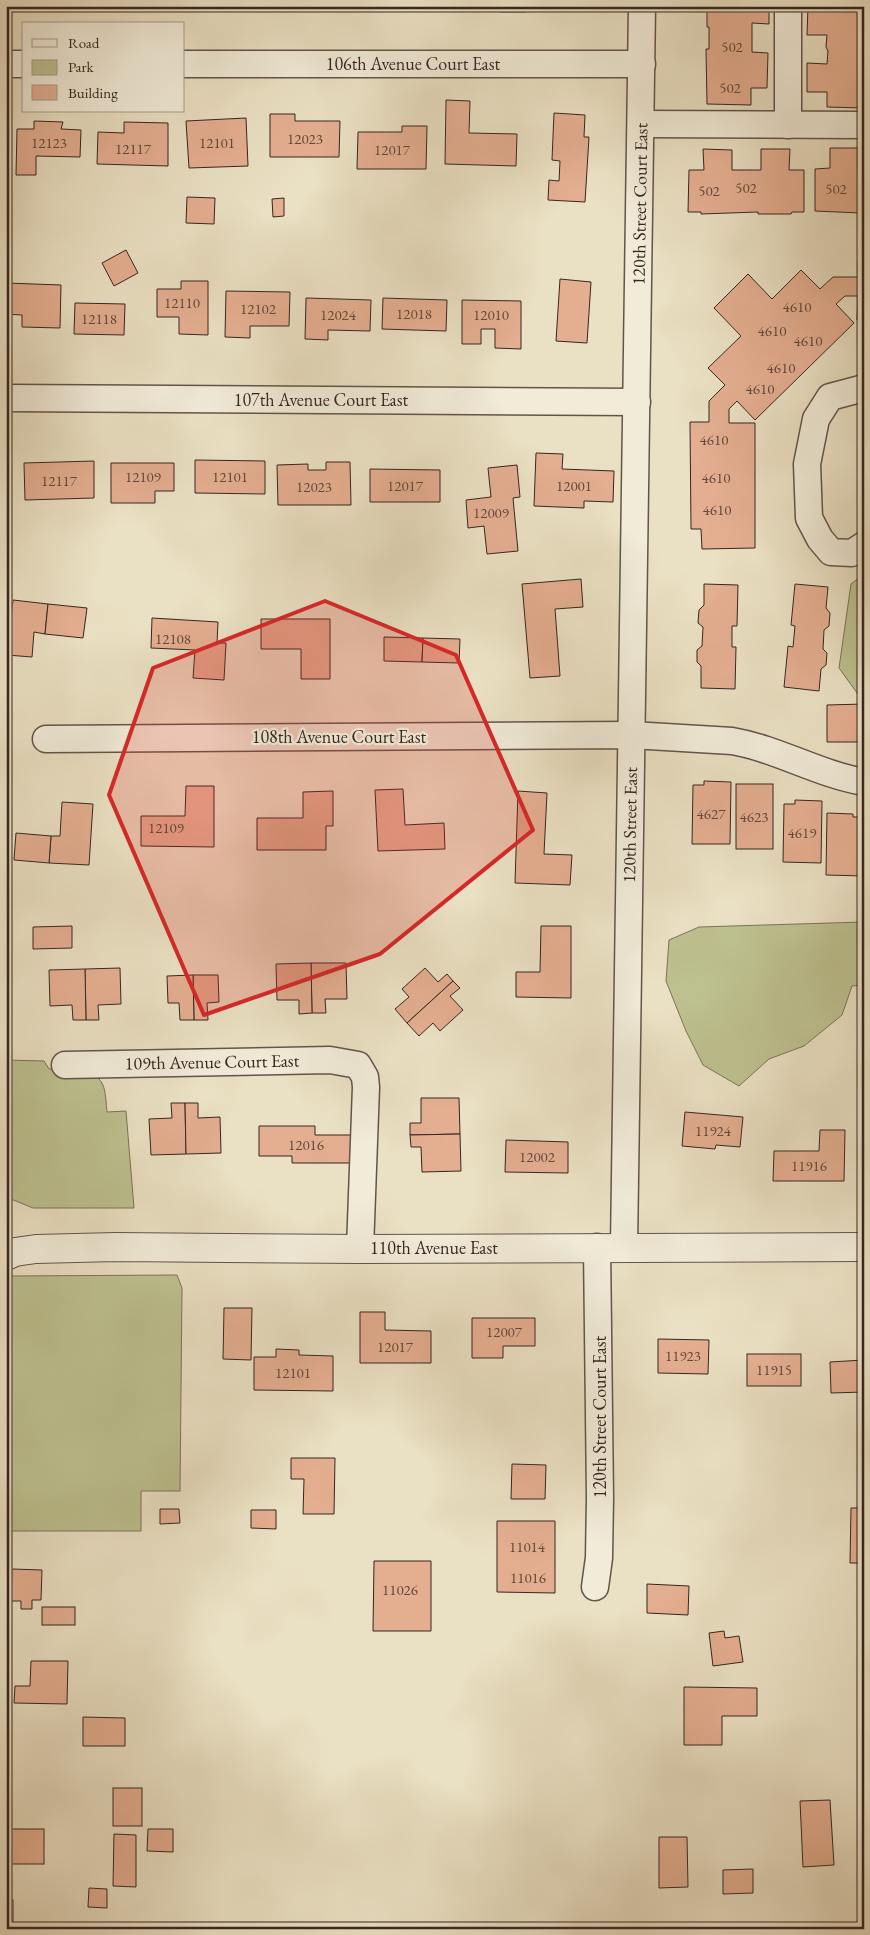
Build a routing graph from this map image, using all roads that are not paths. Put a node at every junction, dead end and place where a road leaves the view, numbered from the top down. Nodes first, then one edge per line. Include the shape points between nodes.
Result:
1 (642, 6) edge
2 (788, 6) edge
3 (6, 64) edge
4 (22, 64) edge
5 (185, 64) edge
6 (642, 64) junction
7 (641, 124) junction
8 (788, 124) junction
9 (864, 125) edge
10 (864, 388) edge
11 (6, 398) edge
12 (636, 402) junction
13 (864, 545) edge
14 (632, 736) junction
15 (46, 739) dead end
16 (864, 782) edge
17 (65, 1065) dead end
18 (611, 1247) junction
19 (864, 1247) edge
20 (360, 1249) junction
21 (6, 1256) edge
22 (595, 1587) dead end

1 - 6 street, 120th Street Court East
2 - 8 street
3 - 4 street
5 - 6 street, 106th Avenue Court East
6 - 7 street, 120th Street Court East
7 - 8 street
7 - 12 street, 120th Street Court East
8 - 9 street
10 - 13 street via 830,397 816,419 807,464 809,518 820,539 831,552 852,552
11 - 12 street, 107th Avenue Court East
12 - 14 street, 120th Street East
14 - 15 street, 108th Avenue Court East
14 - 16 street, 108th Avenue Court East via 748,744 834,776
14 - 18 street, 120th Street East
17 - 20 street, 109th Avenue Court East via 330,1060 358,1065 366,1087
18 - 19 street, 110th Avenue East
18 - 20 street, 110th Avenue East
18 - 22 street, 120th Street Court East via 599,1558
20 - 21 street, 110th Avenue East via 116,1247 36,1249

